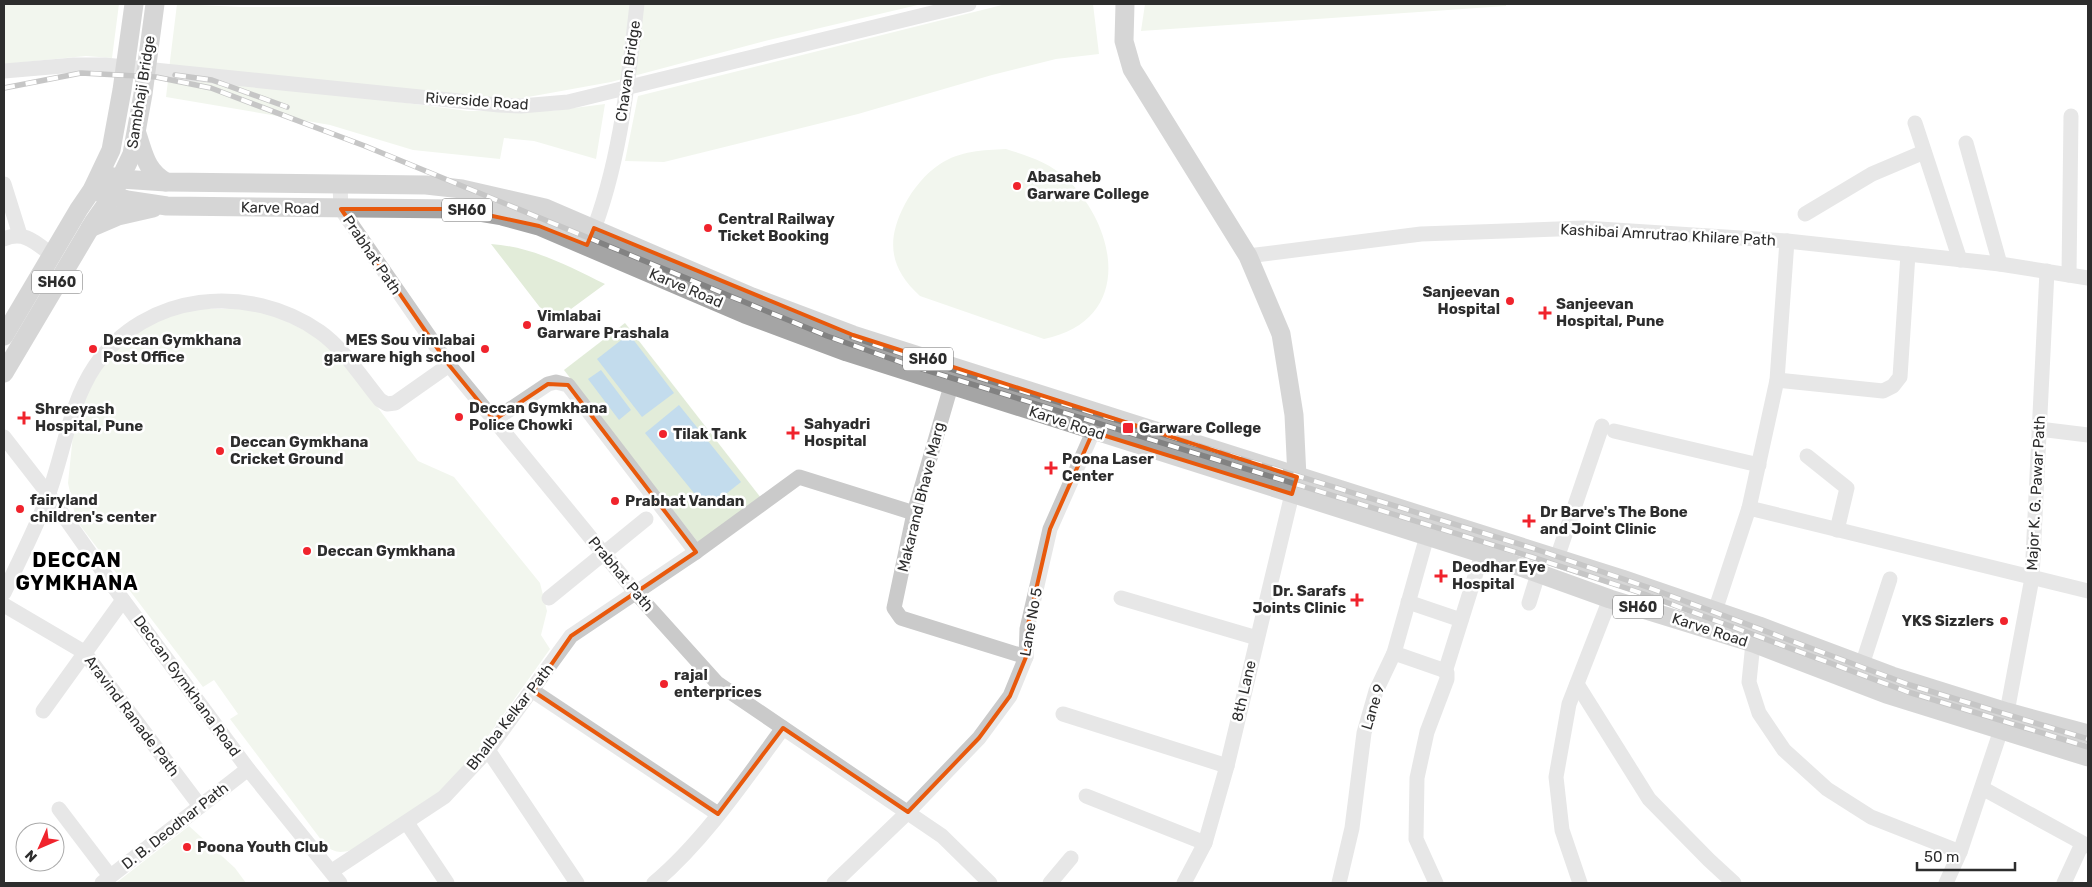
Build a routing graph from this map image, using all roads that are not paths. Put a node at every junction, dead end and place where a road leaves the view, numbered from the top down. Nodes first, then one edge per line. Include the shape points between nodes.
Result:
1 (134, 4) edge
2 (155, 4) edge
3 (627, 4) edge
4 (637, 4) edge
5 (970, 4) edge
6 (1125, 4) edge
7 (4, 71) edge
8 (2071, 116) dead end
9 (1915, 124) dead end
10 (137, 134) junction
11 (614, 138) junction
12 (1966, 143) dead end
13 (1924, 152) junction
14 (121, 179) junction
15 (97, 182) junction
16 (166, 182) junction
17 (4, 184) edge
18 (340, 185) junction
19 (112, 196) junction
20 (167, 206) junction
21 (340, 209) junction
22 (1805, 214) dead end
23 (90, 228) junction
24 (20, 235) junction
25 (586, 235) junction
26 (4, 239) edge
27 (1787, 241) junction
28 (1908, 254) junction
29 (52, 255) junction
30 (1248, 256) junction
31 (1960, 260) junction
32 (2000, 264) junction
33 (2046, 271) junction
34 (2070, 275) junction
35 (2088, 278) edge
36 (4, 336) edge
37 (449, 364) junction
38 (4, 373) edge
39 (1777, 380) junction
40 (951, 386) junction
41 (494, 420) junction
42 (2039, 429) junction
43 (1093, 432) junction
44 (2088, 435) edge
45 (4, 437) edge
46 (1806, 456) dead end
47 (1759, 464) junction
48 (1294, 486) junction
49 (49, 495) junction
50 (1749, 508) junction
51 (914, 513) junction
52 (646, 519) dead end
53 (1837, 530) junction
54 (1427, 536) junction
55 (696, 552) junction
56 (603, 553) junction
57 (1482, 554) junction
58 (1557, 558) junction
59 (1538, 574) junction
60 (2032, 578) junction
61 (1890, 579) dead end
62 (2088, 591) edge
63 (4, 593) edge
64 (636, 593) junction
65 (549, 598) dead end
66 (1121, 598) dead end
67 (1610, 599) junction
68 (123, 600) junction
69 (1408, 602) junction
70 (1529, 604) dead end
71 (4, 606) edge
72 (1715, 611) junction
73 (1461, 620) junction
74 (1257, 638) junction
75 (1753, 644) junction
76 (84, 652) junction
77 (1394, 653) junction
78 (1026, 657) junction
79 (1862, 665) junction
80 (1445, 672) junction
81 (1577, 684) junction
82 (533, 690) junction
83 (43, 711) dead end
84 (1063, 714) dead end
85 (2005, 721) junction
86 (783, 728) junction
87 (2088, 734) edge
88 (488, 750) junction
89 (2088, 756) edge
90 (1227, 766) junction
91 (248, 769) junction
92 (1982, 788) junction
93 (1086, 796) dead end
94 (200, 806) junction
95 (59, 809) dead end
96 (908, 812) junction
97 (718, 814) junction
98 (407, 823) junction
99 (1205, 844) junction
100 (2085, 845) edge
101 (1960, 852) junction
102 (1071, 858) dead end
103 (336, 877) edge
104 (106, 880) edge
105 (447, 883) edge
106 (577, 883) edge
107 (654, 883) edge
108 (834, 883) edge
109 (990, 883) edge
110 (1050, 883) edge
111 (1184, 883) edge
112 (1339, 883) edge
113 (1436, 883) edge
114 (1580, 883) edge
115 (1734, 883) edge
116 (1946, 883) edge
117 (2064, 883) edge

1 - 15 main road, Sambhaji Bridge via 111,150
2 - 10 main road, Sambhaji Bridge
3 - 11 street, Chavan Bridge
4 - 11 street, Chavan Bridge
5 - 7 street, Riverside Road via 583,98 546,104 499,105 105,66 74,65
6 - 30 main road via 1124,41 1132,69
8 - 34 street
9 - 13 street
10 - 14 main road, Sambhaji Bridge
10 - 16 main road via 148,167
11 - 25 street
12 - 32 street
13 - 22 street via 1872,174
13 - 31 street
14 - 15 main road, Karve Road / SH60
14 - 16 main road, Karve Road / SH60
14 - 19 main road, SH60
15 - 19 main road, Karve Road / SH60
15 - 29 main road, SH60
16 - 18 main road, Karve Road / SH60
17 - 24 street
18 - 21 street, Prabhat Path
18 - 25 main road, Karve Road / SH60 via 426,185 462,189 545,208
19 - 20 main road, Karve Road / SH60
19 - 23 main road, SH60
20 - 21 main road, Karve Road / SH60
20 - 23 main road via 118,216
21 - 25 main road, Karve Road / SH60 via 460,209
21 - 37 street, Prabhat Path
23 - 38 main road, SH60
24 - 26 street
24 - 29 street
25 - 40 main road, Karve Road / SH60 via 763,320
25 - 48 main road, Karve Road / SH60 via 853,335
27 - 28 street, Kashibai Amrutrao Khilare Path
27 - 30 street, Kashibai Amrutrao Khilare Path via 1574,228 1421,234
27 - 39 street
28 - 31 street, Kashibai Amrutrao Khilare Path
28 - 39 street via 1900,377 1897,382 1883,391
29 - 36 main road, SH60
30 - 48 main road via 1281,334 1294,415
31 - 32 street, Kashibai Amrutrao Khilare Path
32 - 33 street, Kashibai Amrutrao Khilare Path
33 - 34 street, Kashibai Amrutrao Khilare Path
33 - 42 street, Major K. G. Pawar Path
34 - 35 street, Kashibai Amrutrao Khilare Path
37 - 41 street, Prabhat Path
37 - 49 street via 395,402 387,404 380,400 333,342 294,316 236,301 206,300 177,306 150,317 125,333 95,366 76,405
39 - 47 street
40 - 43 main road, Karve Road / SH60
40 - 51 street, Makarand Bhave Marg
41 - 55 street via 548,384 568,385
41 - 56 street, Prabhat Path
42 - 44 street
42 - 60 street, Major K. G. Pawar Path
43 - 48 main road, Karve Road / SH60
43 - 78 street, Lane No 5 via 1050,529 1027,629
45 - 49 street, Deccan Gymkhana Road
46 - 53 street via 1846,488
47 - 50 street
47 - 58 street via 1608,428
48 - 54 main road, Karve Road / SH60
48 - 58 main road, Karve Road / SH60
48 - 74 street, 8th Lane
49 - 63 street
49 - 68 street, Deccan Gymkhana Road
50 - 53 street
50 - 72 street
51 - 55 street, Bhalba Kelkar Path via 799,477
51 - 78 street, Makarand Bhave Marg via 894,608 901,618
52 - 56 street
53 - 60 street
54 - 57 main road, Karve Road / SH60
54 - 69 street, Lane 9
55 - 64 street, Bhalba Kelkar Path
56 - 64 street, Prabhat Path
56 - 65 street
57 - 59 main road, Karve Road / SH60
57 - 73 street
58 - 72 main road, Karve Road / SH60
59 - 67 main road, Karve Road / SH60
59 - 70 street
60 - 62 street
60 - 85 street, Major K. G. Pawar Path
61 - 79 street
64 - 82 street, Bhalba Kelkar Path via 571,636
64 - 86 street, Prabhat Path via 717,683
66 - 74 street
67 - 75 main road, Karve Road / SH60
67 - 81 street
68 - 76 street
68 - 91 street, Deccan Gymkhana Road
69 - 73 street
69 - 77 street, Lane 9
71 - 76 street, Aravind Ranade Path
72 - 79 main road, Karve Road / SH60
73 - 80 street
74 - 90 street, 8th Lane
75 - 85 main road, Karve Road / SH60 via 1886,694
75 - 101 street via 1749,682 1759,713 1784,750 1827,789 1871,817
76 - 83 street
76 - 94 street, Aravind Ranade Path
77 - 80 street
77 - 112 street, Lane 9 via 1376,691 1364,733 1352,828
78 - 96 street, Lane No 5 via 1010,696 979,738
79 - 85 main road, Karve Road / SH60
80 - 113 street via 1447,679 1427,732 1417,778 1416,839
81 - 114 street via 1569,704 1556,777 1562,830
81 - 115 street via 1648,799
82 - 88 street, Bhalba Kelkar Path
82 - 97 street
84 - 90 street
85 - 87 main road, Karve Road / SH60
85 - 89 main road, Karve Road / SH60
85 - 92 street, Major K. G. Pawar Path
86 - 96 street, Prabhat Path
86 - 97 street
88 - 98 street, Bhalba Kelkar Path via 444,797
88 - 106 street
90 - 99 street, 8th Lane
91 - 94 street, D. B. Deodhar Path
91 - 103 street, Deccan Gymkhana Road
92 - 100 street
92 - 101 street, Major K. G. Pawar Path
93 - 99 street
94 - 104 street, D. B. Deodhar Path
95 - 104 street
96 - 108 street, Lane No 5
96 - 109 street, Prabhat Path via 942,836
97 - 107 street via 669,871
98 - 103 street, Bhalba Kelkar Path
98 - 105 street
99 - 111 street, 8th Lane
100 - 117 street
101 - 116 street, Major K. G. Pawar Path
102 - 110 street

